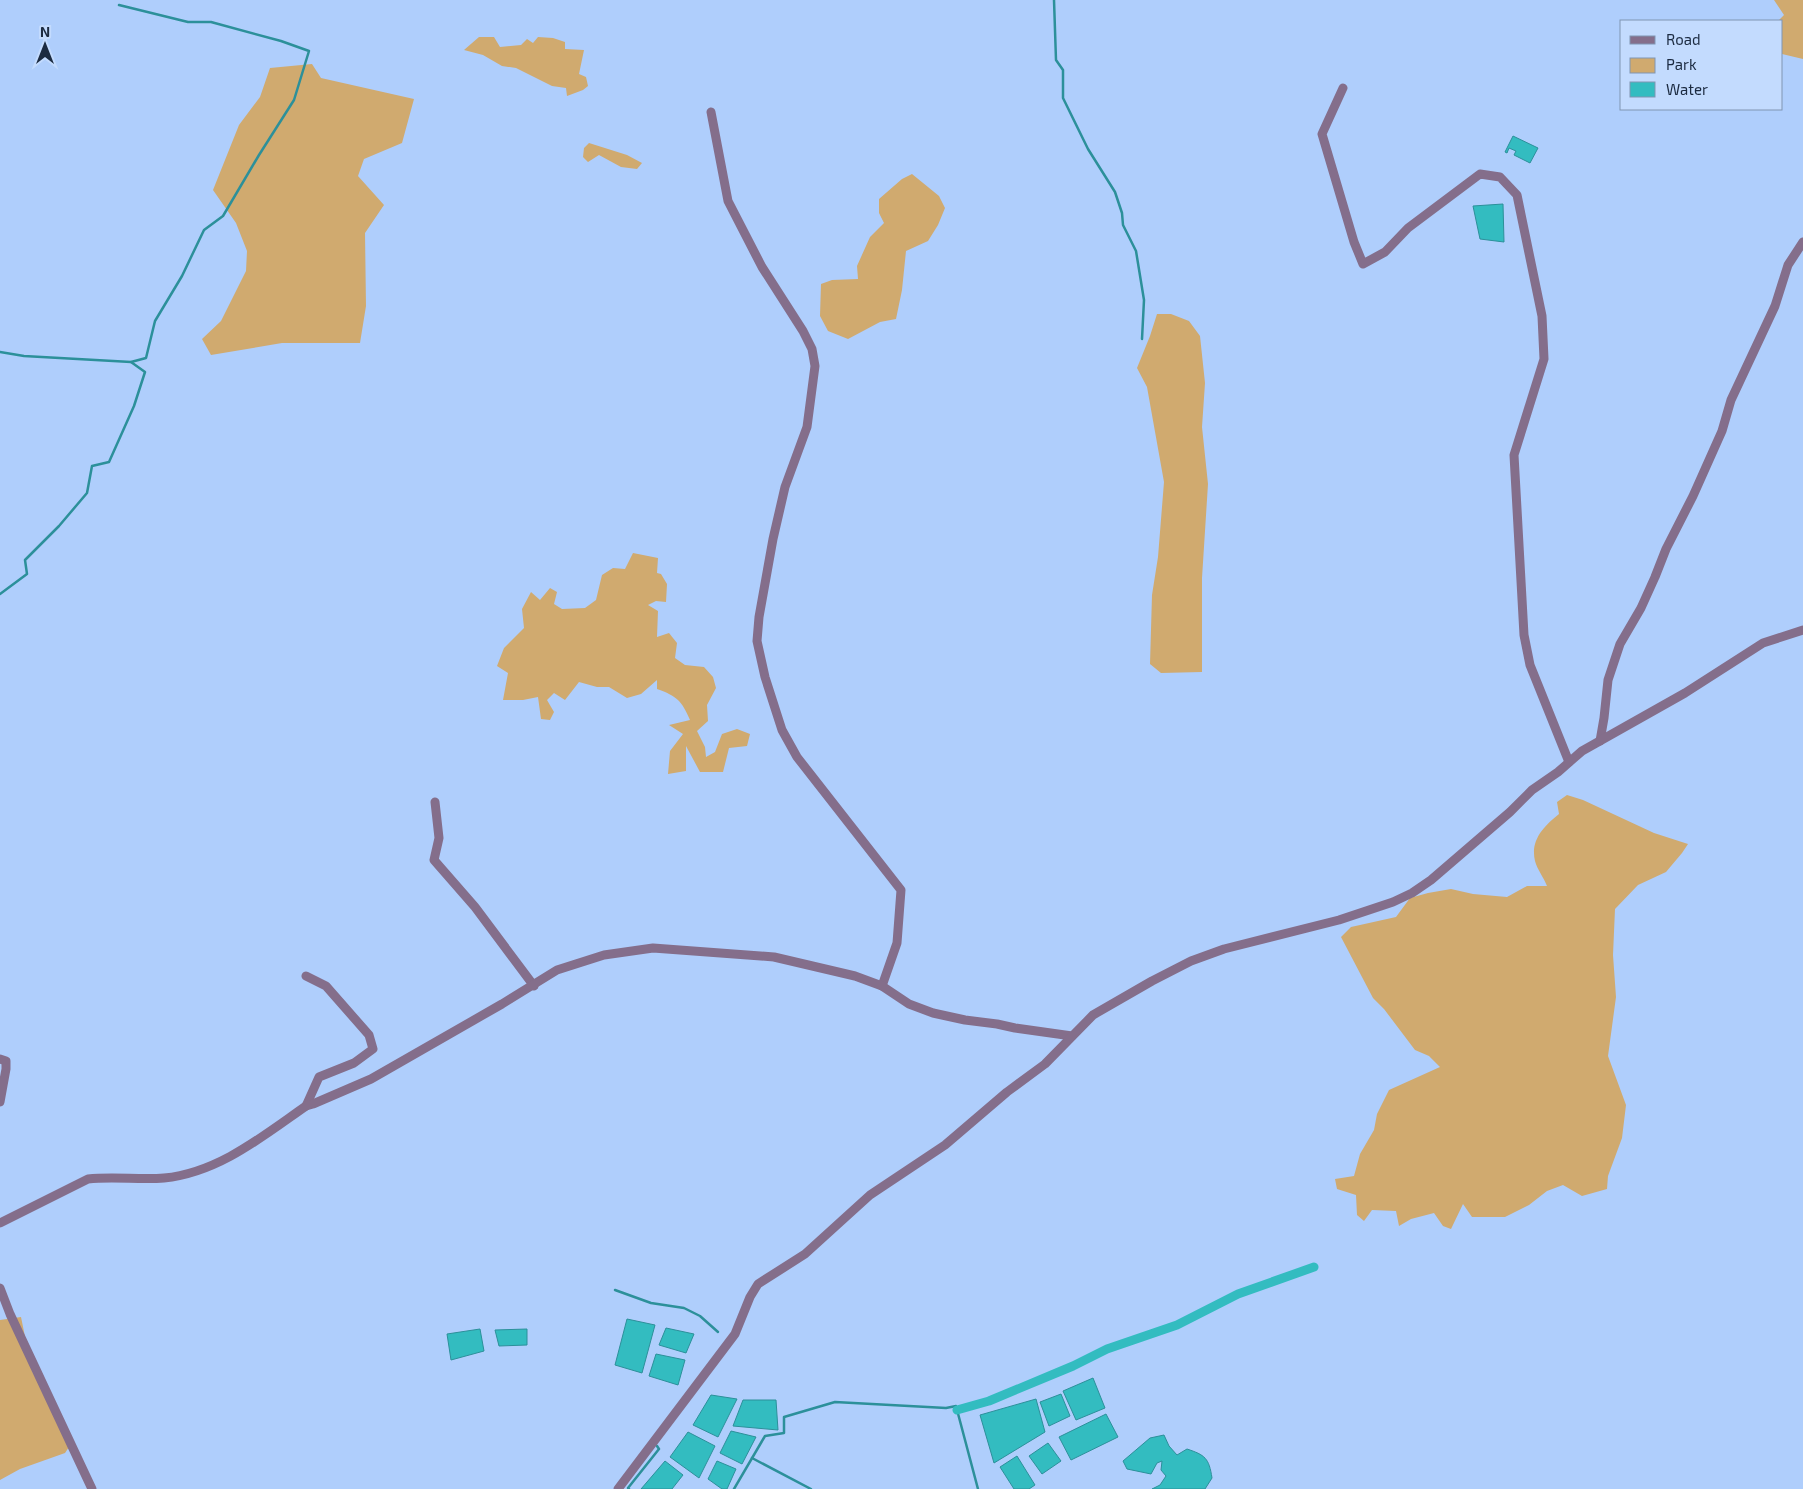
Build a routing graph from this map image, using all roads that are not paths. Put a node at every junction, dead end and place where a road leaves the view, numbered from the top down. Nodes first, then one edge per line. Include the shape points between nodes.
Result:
1 (1343, 88) dead end
2 (711, 112) dead end
3 (1803, 242) edge
4 (1803, 630) edge
5 (1600, 741) junction
6 (1569, 762) junction
7 (434, 802) dead end
8 (306, 976) dead end
9 (534, 986) junction
10 (882, 986) junction
11 (1072, 1036) junction
12 (0, 1059) edge
13 (0, 1102) edge
14 (306, 1106) junction
15 (0, 1223) edge
16 (0, 1288) edge
17 (92, 1489) edge
18 (618, 1489) edge

1 - 6 street via 1322,134 1363,264 1384,252 1408,228 1480,174 1500,177 1517,195 1542,316 1544,359 1514,455 1524,635 1534,675
2 - 10 street via 728,201 762,267 803,331 812,349 815,366 807,427 785,487 773,539 757,641 771,700 797,757 901,890 897,943
3 - 5 street via 1788,265 1775,306 1731,400 1722,430 1693,496 1641,608 1620,644 1608,680
4 - 5 street via 1763,643 1685,694
5 - 6 street
6 - 11 street via 1412,893 1339,920 1224,948 1191,961 1093,1015
7 - 9 street via 439,838 434,860
8 - 14 street via 326,986 369,1035 373,1049 354,1063 319,1077
9 - 10 street via 557,970 583,960 653,948 774,957 855,976
9 - 14 street via 371,1079
10 - 11 street via 908,1004 933,1013
11 - 18 street via 1045,1064 945,1145 870,1195 805,1254 758,1284 735,1334
12 - 13 street via 6,1061 6,1069
14 - 15 street via 213,1166 163,1178 88,1180
16 - 17 street

